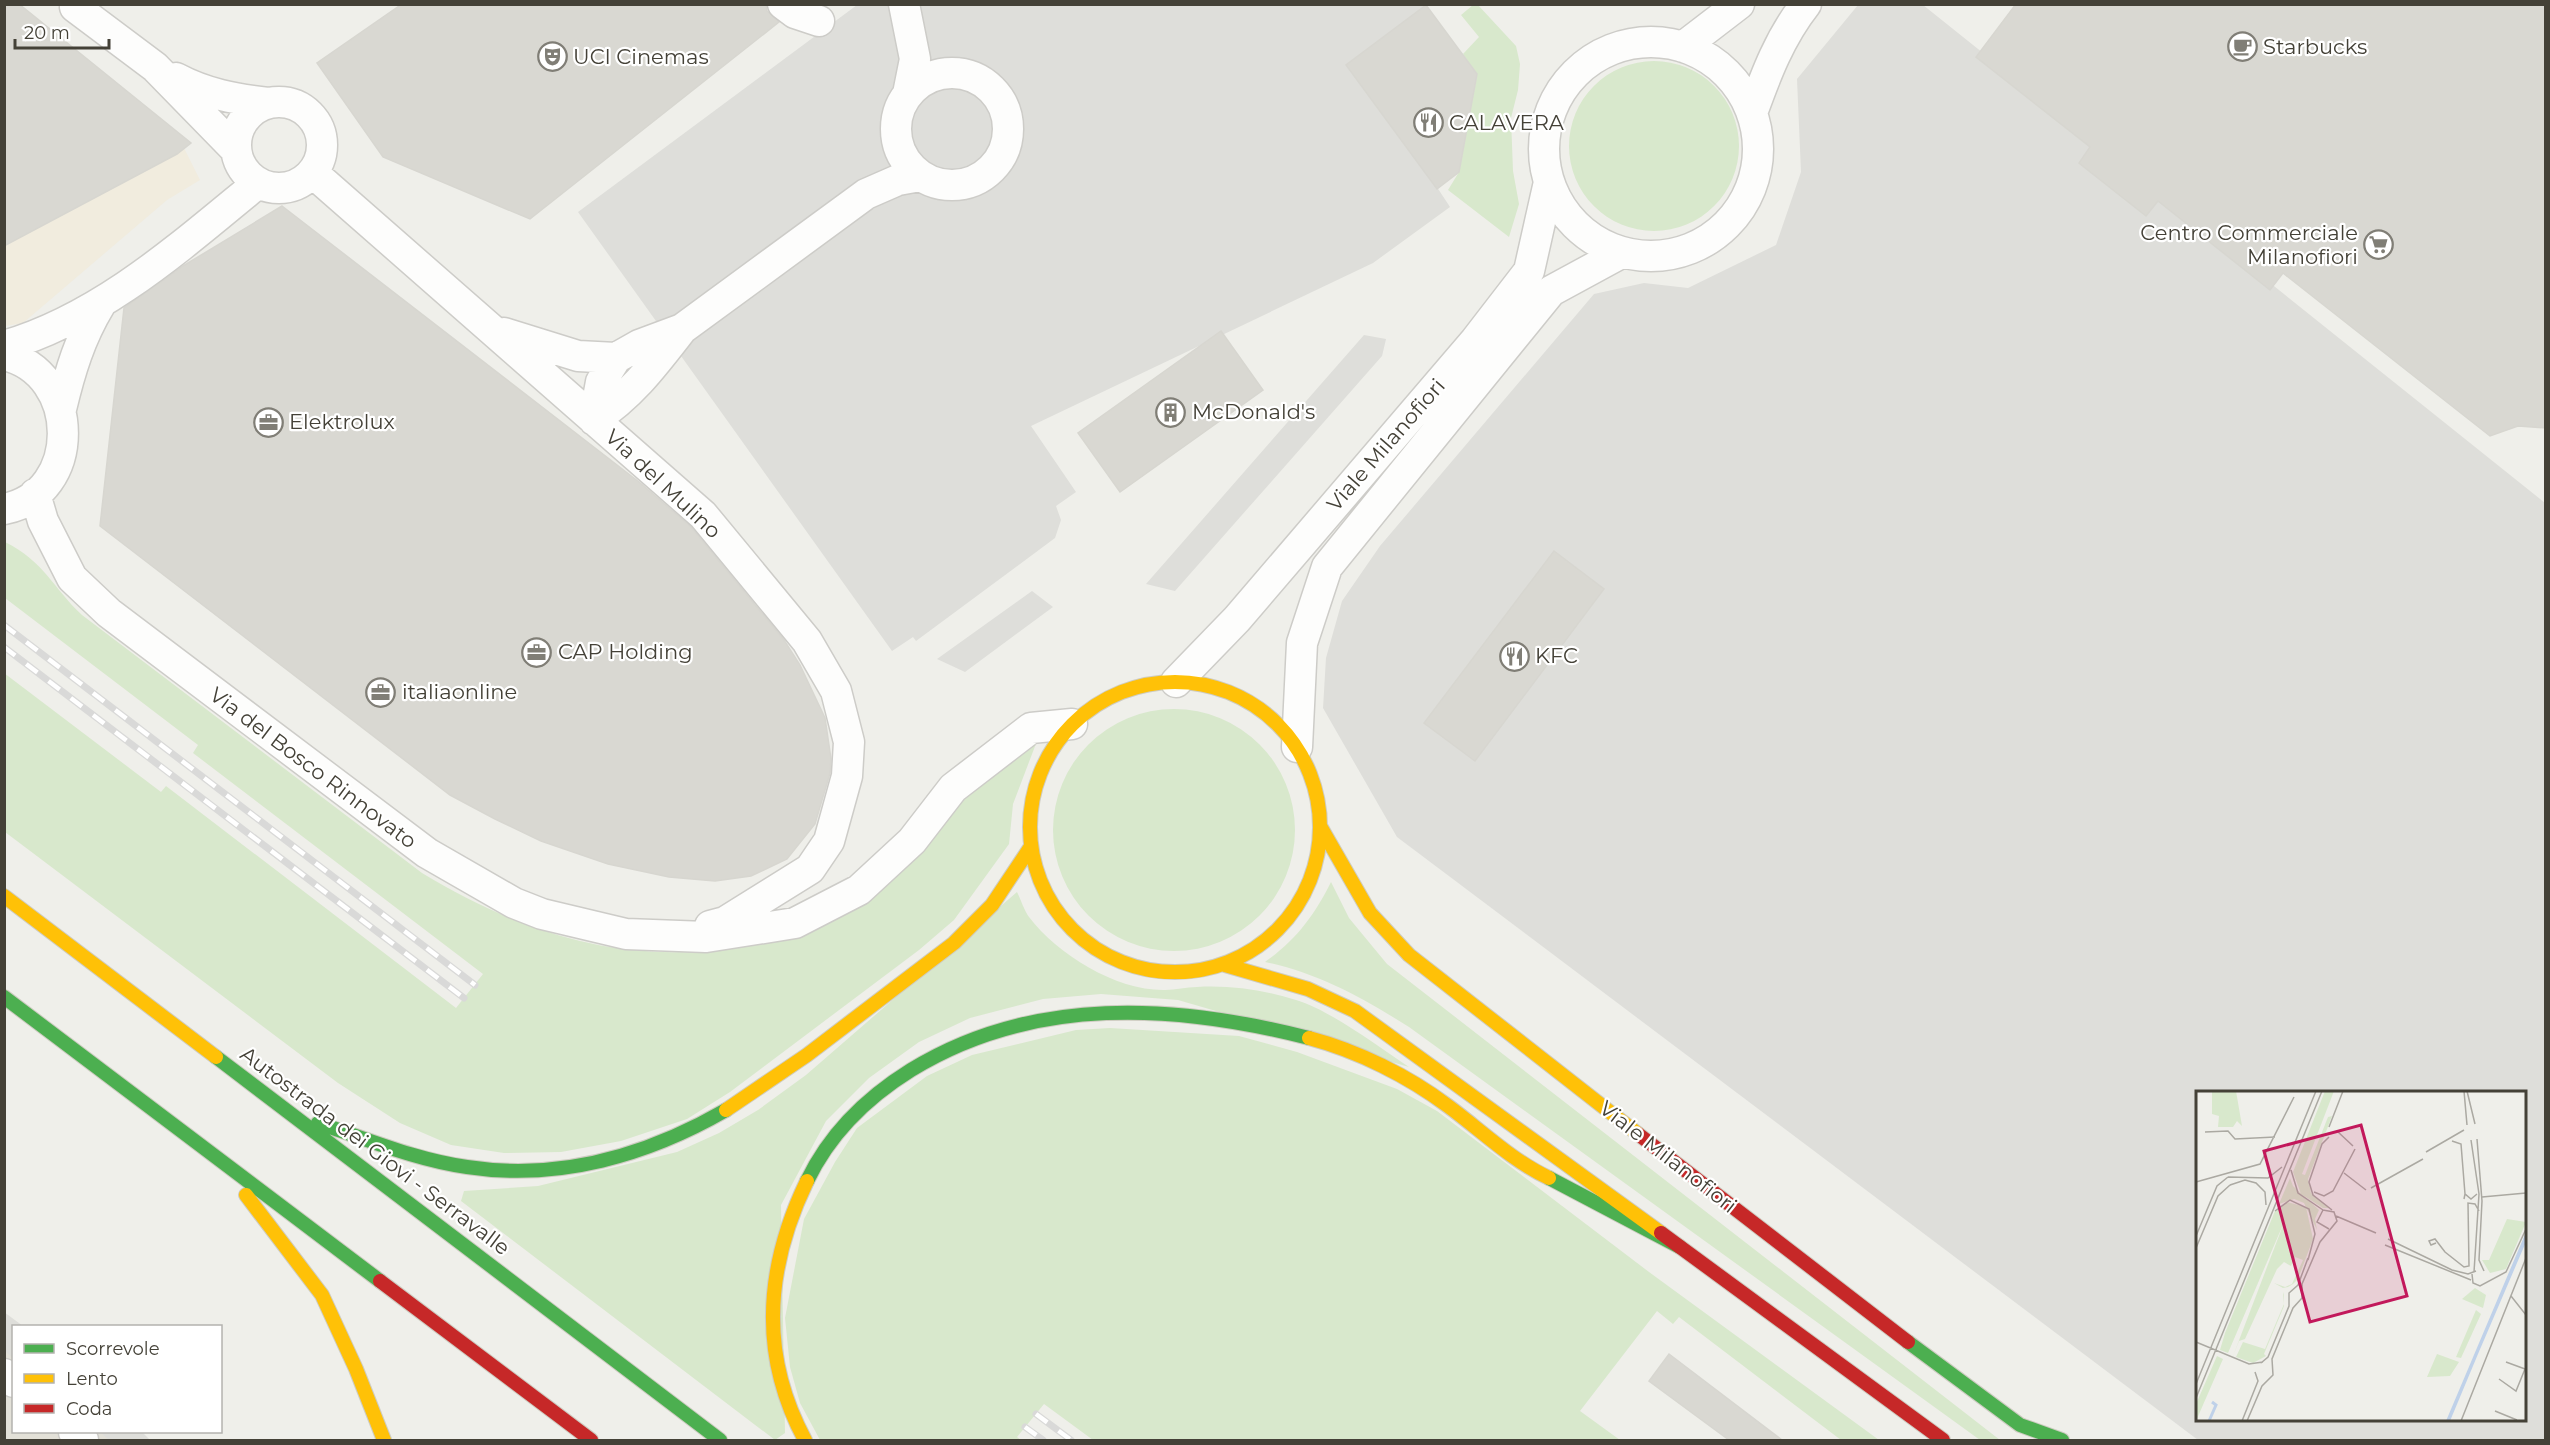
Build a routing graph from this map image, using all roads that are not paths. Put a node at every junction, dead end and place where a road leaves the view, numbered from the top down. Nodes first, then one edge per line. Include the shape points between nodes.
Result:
1 (783, 4) edge
2 (1739, 4) edge
3 (1806, 4) edge
4 (75, 7) dead end
5 (906, 12) edge
6 (819, 21) dead end
7 (1683, 47) junction
8 (155, 67) junction
9 (967, 75) junction
10 (908, 94) junction
11 (268, 103) junction
12 (1752, 113) junction
13 (896, 138) junction
14 (236, 150) junction
15 (313, 174) junction
16 (920, 176) junction
17 (1549, 182) junction
18 (258, 183) junction
19 (866, 194) junction
20 (1621, 253) junction
21 (100, 305) junction
22 (484, 325) junction
23 (682, 329) junction
24 (4, 346) edge
25 (4, 355) edge
26 (616, 358) junction
27 (61, 409) junction
28 (594, 420) junction
29 (35, 494) junction
30 (4, 509) edge
31 (1176, 682) junction
32 (1072, 724) junction
33 (1296, 747) junction
34 (1320, 826) junction
35 (1030, 848) junction
36 (772, 895) joint
37 (4, 896) edge
38 (667, 937) junction
39 (1225, 964) junction
40 (4, 997) edge
41 (291, 1114) junction
42 (212, 1154) junction
43 (1680, 1247) junction
44 (384, 1440) edge
45 (591, 1440) edge
46 (720, 1440) edge
47 (805, 1440) edge
48 (1943, 1440) edge
49 (2062, 1440) edge

1 - 6 street via 795,13
2 - 7 street
3 - 12 street via 1773,58
4 - 8 street
5 - 9 street via 930,50
5 - 10 street via 915,58
7 - 12 street, Viale Milanofiori via 1713,61 1736,84
7 - 17 street, Viale Milanofiori via 1657,42 1631,44 1605,52 1583,66 1551,108 1544,145
8 - 11 street via 198,90 230,99
8 - 14 street
9 - 10 street via 934,75
9 - 16 street via 984,83 1002,103 1008,133 1004,149 984,176 969,183 935,183
10 - 13 street via 900,107
11 - 14 street via 257,108 240,126
11 - 15 street via 289,103 314,118 323,146
12 - 20 street, Viale Milanofiori via 1758,139 1756,167 1749,193 1736,215 1717,234 1687,251 1661,257
13 - 16 street via 900,152
13 - 19 street via 886,168
14 - 18 street via 244,169
15 - 18 street via 286,188
15 - 22 street, Via del Mulino
16 - 19 street via 898,180
17 - 20 street, Viale Milanofiori via 1564,213 1589,238
17 - 31 street, Viale Milanofiori via 1528,271 1467,350 1238,619
18 - 21 street
19 - 23 street
20 - 33 street, Viale Milanofiori via 1551,291 1327,567 1302,643
21 - 24 street via 26,340
21 - 27 street via 74,358
22 - 26 street via 578,356
22 - 28 street, Via del Mulino
23 - 26 street
23 - 28 street via 620,403
25 - 27 street via 35,369 51,387
26 - 28 street via 601,382
27 - 29 street via 65,432 61,455 51,477
28 - 36 street, Via del Mulino via 704,515 807,640 836,691 849,742 847,776 830,840 810,869
29 - 30 street
29 - 38 street, Via del Bosco Rinnovato via 43,521 72,578 109,613 427,854 489,891 542,914 626,934
31 - 32 main road, Viale Milanofiori via 1147,684 1118,693
31 - 33 main road, Viale Milanofiori via 1211,686 1245,700 1274,722
32 - 35 main road, Viale Milanofiori via 1045,762 1035,784 1030,807
32 - 38 street, Via del Bosco Rinnovato via 1031,728 1023,734 953,788 912,841 850,895 795,923 706,937
33 - 34 main road, Viale Milanofiori via 1309,769 1317,795
34 - 39 main road, Viale Milanofiori via 1308,887 1294,911 1276,932
34 - 49 main road, Viale Milanofiori via 1370,913 1418,963 1994,1408 2020,1425
35 - 39 main road, Viale Milanofiori via 1045,892 1059,916 1080,939 1106,956 1141,970 1181,974
35 - 41 main road via 988,910 955,943 801,1060 705,1124 621,1158 575,1167 487,1170 410,1153
36 - 38 street, Via del Bosco Rinnovato via 725,922
37 - 41 main road, Autostrada dei Giovi - Serravalle
39 - 43 main road, Viale Milanofiori via 1308,989 1355,1011
40 - 42 main road
41 - 46 main road, Autostrada dei Giovi - Serravalle
42 - 44 main road via 322,1295
42 - 45 main road
43 - 47 main road via 1524,1164 1434,1096 1338,1047 1222,1018 1089,1011 1024,1020 964,1039 918,1063 869,1098 835,1131 814,1164 793,1210 777,1262 772,1298 773,1339 782,1385
43 - 48 main road, Viale Milanofiori

